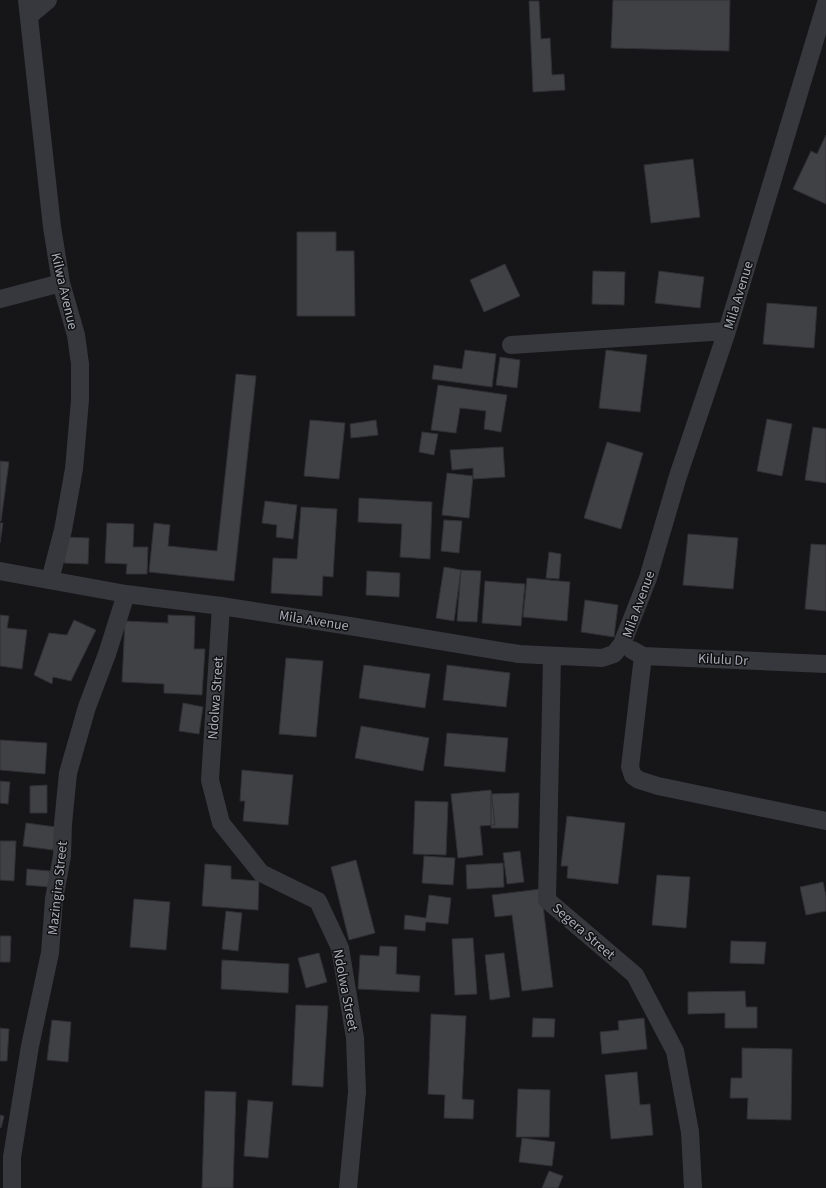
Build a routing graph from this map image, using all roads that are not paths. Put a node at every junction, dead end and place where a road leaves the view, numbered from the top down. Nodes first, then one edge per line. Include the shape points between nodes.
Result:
1 (48, 0) edge
2 (826, 3) edge
3 (28, 8) edge
4 (61, 283) junction
5 (0, 299) edge
6 (727, 332) junction
7 (510, 345) dead end
8 (0, 571) edge
9 (50, 580) junction
10 (126, 594) junction
11 (221, 606) junction
12 (622, 644) junction
13 (552, 656) junction
14 (642, 656) junction
15 (826, 664) edge
16 (826, 821) edge
17 (12, 1188) edge
18 (348, 1188) edge
19 (693, 1188) edge

1 - 3 street
2 - 6 street, Mila Avenue
3 - 4 street, Kilwa Avenue via 52,227
4 - 5 street
4 - 9 street, Kilwa Avenue via 76,335 80,364 80,400 74,469 63,530
6 - 7 street
6 - 12 street, Mila Avenue via 678,476 648,578
8 - 9 street, Mila Avenue
9 - 10 street, Mila Avenue
10 - 11 street, Mila Avenue
10 - 17 street, Mazingira Street via 87,707 68,773 62,856 54,899 50,953 30,1046 12,1158
11 - 13 street, Mila Avenue via 519,654
11 - 18 street, Ndolwa Street via 210,780 221,823 261,873 318,901 340,948 355,1038 357,1092
12 - 13 street, Mila Avenue via 614,654 602,658
12 - 14 street, Kilulu Dr
13 - 19 street, Segera Street via 548,900 635,975 675,1051 690,1132
14 - 15 street, Kilulu Dr
14 - 16 street via 630,767 633,776 658,786

